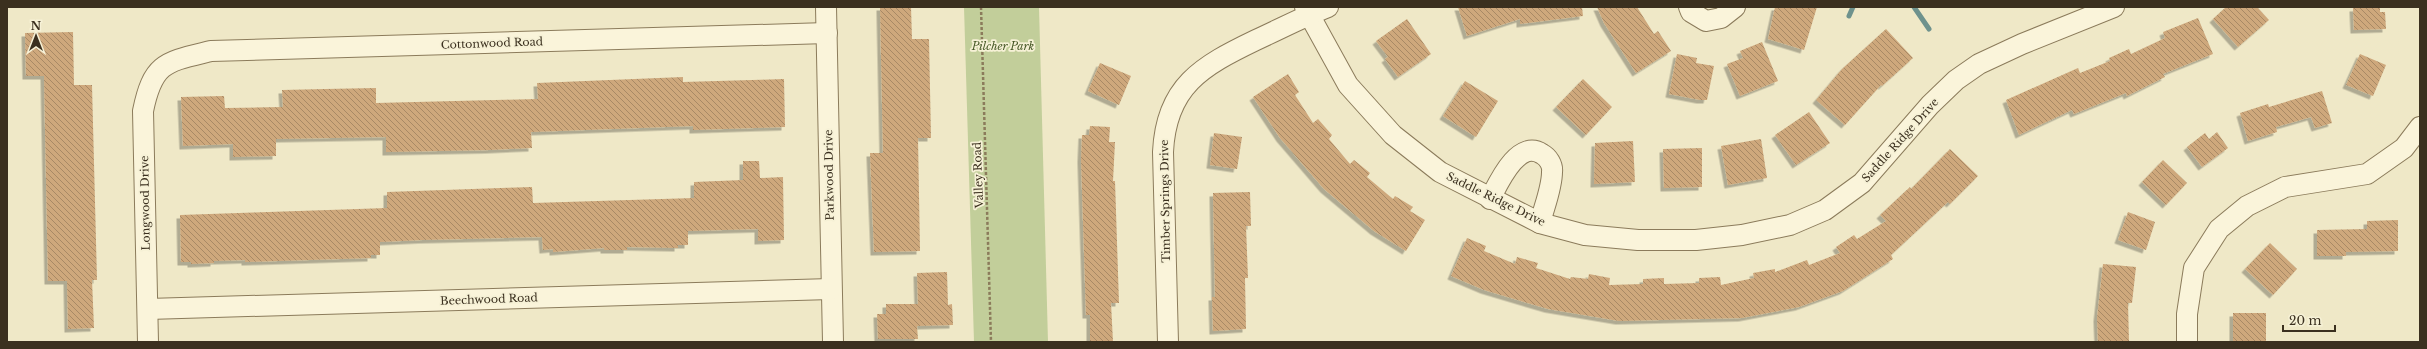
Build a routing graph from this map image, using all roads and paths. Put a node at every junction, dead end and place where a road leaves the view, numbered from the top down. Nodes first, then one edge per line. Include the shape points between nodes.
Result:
1 (826, 7) edge
2 (981, 7) edge
3 (1328, 7) edge
4 (1689, 7) edge
5 (1735, 7) edge
6 (2114, 7) edge
7 (1307, 11) edge
8 (827, 33) junction
9 (159, 68) joint
10 (2420, 127) edge
11 (1490, 199) junction
12 (1540, 223) junction
13 (831, 289) junction
14 (148, 309) junction
15 (148, 342) edge
16 (832, 342) edge
17 (991, 342) edge
18 (1168, 342) edge
19 (2187, 342) edge

1 - 8 street, Parkwood Drive
2 - 17 path, Valley Road
3 - 7 street, Timber Springs Drive
4 - 5 street via 1706,21 1722,18
6 - 12 street, Saddle Ridge Drive via 1979,64 1956,80 1930,105 1862,183 1825,210 1790,225 1742,235 1704,239 1638,240 1585,235
7 - 11 street, Saddle Ridge Drive via 1348,85 1393,135 1440,172
7 - 18 street, Timber Springs Drive via 1203,68 1187,82 1169,114 1162,152
8 - 9 street, Cottonwood Road via 212,51
8 - 13 street, Parkwood Drive
9 - 14 street, Longwood Drive via 148,88 143,111
10 - 19 street via 2404,148 2367,174 2285,187 2246,206 2219,229 2194,268 2187,314
11 - 12 street, Saddle Ridge Drive
11 - 12 street via 1509,165 1518,155 1541,153 1550,161 1553,171
13 - 14 street, Beechwood Road
13 - 16 street, Parkwood Drive
14 - 15 street, Longwood Drive

